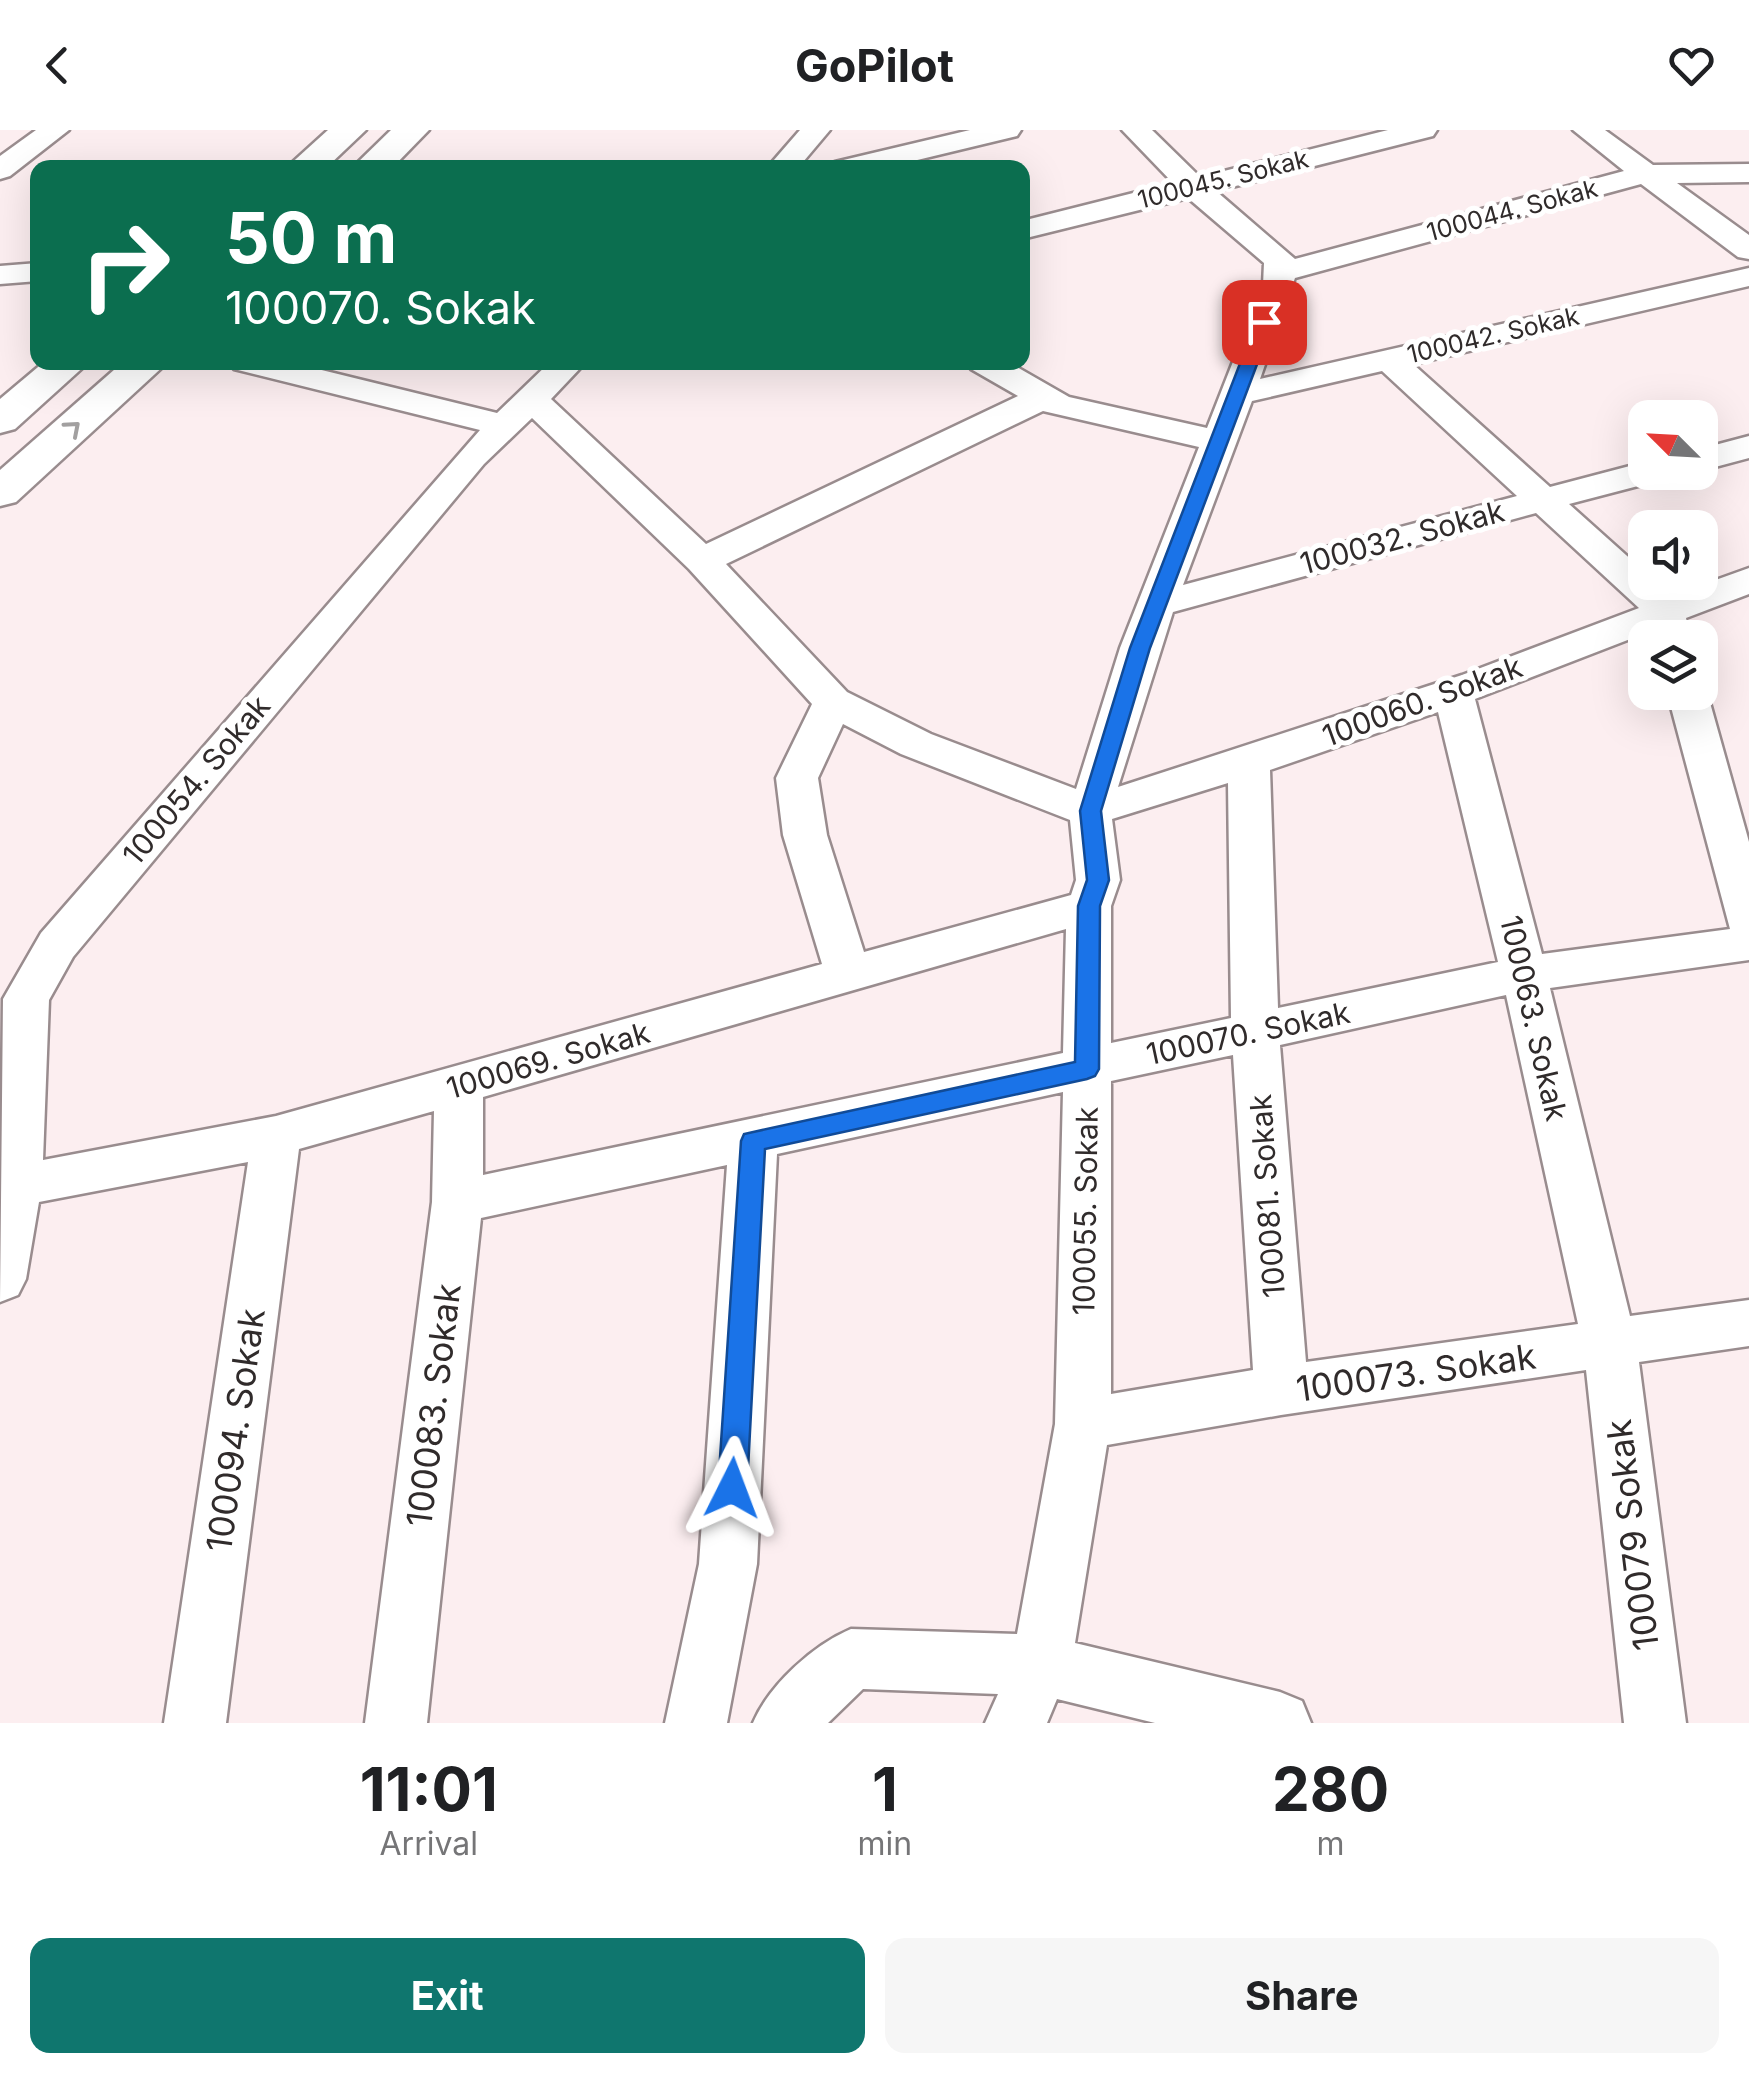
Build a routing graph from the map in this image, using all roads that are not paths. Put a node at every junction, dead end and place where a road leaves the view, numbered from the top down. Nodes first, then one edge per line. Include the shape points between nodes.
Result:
1 (55, 130) edge
2 (349, 130) edge
3 (412, 130) edge
4 (816, 130) edge
5 (1007, 130) edge
6 (1136, 130) edge
7 (1423, 130) edge
8 (1588, 130) edge
9 (313, 160) edge
10 (379, 160) edge
11 (788, 160) edge
12 (879, 160) edge
13 (0, 170) edge
14 (1749, 173) edge
15 (1646, 174) junction
16 (1192, 186) junction
17 (1030, 228) edge
18 (1749, 250) edge
19 (30, 272) edge
20 (1279, 273) junction
21 (0, 274) edge
22 (1749, 277) edge
23 (1388, 359) junction
24 (59, 370) edge
25 (139, 370) edge
26 (290, 370) edge
27 (561, 370) edge
28 (998, 370) edge
29 (1237, 394) junction
30 (1044, 397) junction
31 (517, 411) junction
32 (0, 420) edge
33 (1218, 442) junction
34 (1749, 447) edge
35 (1718, 455) edge
36 (1628, 477) edge
37 (0, 493) edge
38 (1540, 500) junction
39 (702, 561) junction
40 (1749, 580) edge
41 (1157, 604) junction
42 (1665, 620) edge
43 (1676, 620) edge
44 (1628, 637) edge
45 (1454, 692) junction
46 (833, 702) junction
47 (1692, 710) edge
48 (1250, 762) junction
49 (1090, 811) junction
50 (1089, 906) junction
51 (1749, 923) edge
52 (1749, 943) edge
53 (1524, 974) junction
54 (848, 975) junction
55 (1255, 1031) junction
56 (1087, 1069) junction
57 (459, 1086) junction
58 (276, 1136) junction
59 (753, 1141) junction
60 (8, 1187) edge
61 (457, 1202) junction
62 (0, 1279) edge
63 (1749, 1324) edge
64 (1610, 1346) junction
65 (1280, 1390) junction
66 (1083, 1424) junction
67 (1040, 1665) junction
68 (195, 1723) edge
69 (396, 1723) edge
70 (696, 1723) edge
71 (784, 1723) edge
72 (1016, 1723) edge
73 (1280, 1723) edge
74 (1655, 1723) edge

1 - 13 street
2 - 9 main road
3 - 10 main road
4 - 11 street
5 - 12 street
6 - 16 street
7 - 16 street, 100045. Sokak
8 - 15 street
14 - 15 street, 100044. Sokak
15 - 18 street
15 - 20 street, 100044. Sokak
16 - 17 street, 100045. Sokak
16 - 20 street via 1280,260
19 - 21 street
20 - 29 street, 100055. Sokak
22 - 23 street, 100042. Sokak
23 - 29 street, 100042. Sokak
23 - 38 street
24 - 32 main road
37 -> 25 main road
26 - 31 street
27 - 31 street, 100054. Sokak
28 - 30 street
29 - 33 street, 100055. Sokak
30 - 33 street
30 - 39 street
31 - 39 street
31 - 60 street, 100054. Sokak via 57,945 26,1000
33 - 41 street, 100055. Sokak
34 - 35 street
36 - 38 street, 100032. Sokak
38 - 41 street, 100032. Sokak
38 - 42 street
39 - 46 street
40 - 43 street, 100060. Sokak
41 - 49 street, 100055. Sokak
44 - 45 street, 100060. Sokak
45 - 48 street, 100060. Sokak
45 - 53 street, 100063. Sokak
46 - 49 street via 916,744
46 - 54 street via 797,778 805,835
47 - 51 street
48 - 49 street, 100060. Sokak
48 - 55 street, 100081. Sokak
49 - 50 street, 100055. Sokak via 1098,880
50 - 54 street, 100069. Sokak
50 - 56 street, 100055. Sokak
52 - 53 street, 100070. Sokak
53 - 55 street, 100070. Sokak
53 - 64 street, 100063. Sokak
54 - 57 street, 100069. Sokak
55 - 56 street, 100070. Sokak
55 - 65 street, 100081. Sokak
56 - 59 street, 100070. Sokak
56 - 66 street, 100055. Sokak
57 - 58 street, 100069. Sokak
57 - 61 street, 100083. Sokak
58 - 60 street, 100069. Sokak
58 - 68 street, 100094. Sokak
59 - 61 street, 100070. Sokak
59 - 70 street via 728,1564
60 - 62 street, 100054. Sokak
61 - 69 street, 100083. Sokak
63 - 64 street, 100073. Sokak
64 - 65 street, 100073. Sokak
64 - 74 street, 100079 Sokak
65 - 66 street, 100073. Sokak
66 - 67 street, 100055. Sokak
67 - 71 street via 851,1659
67 - 72 street, 100055. Sokak
67 - 73 street

